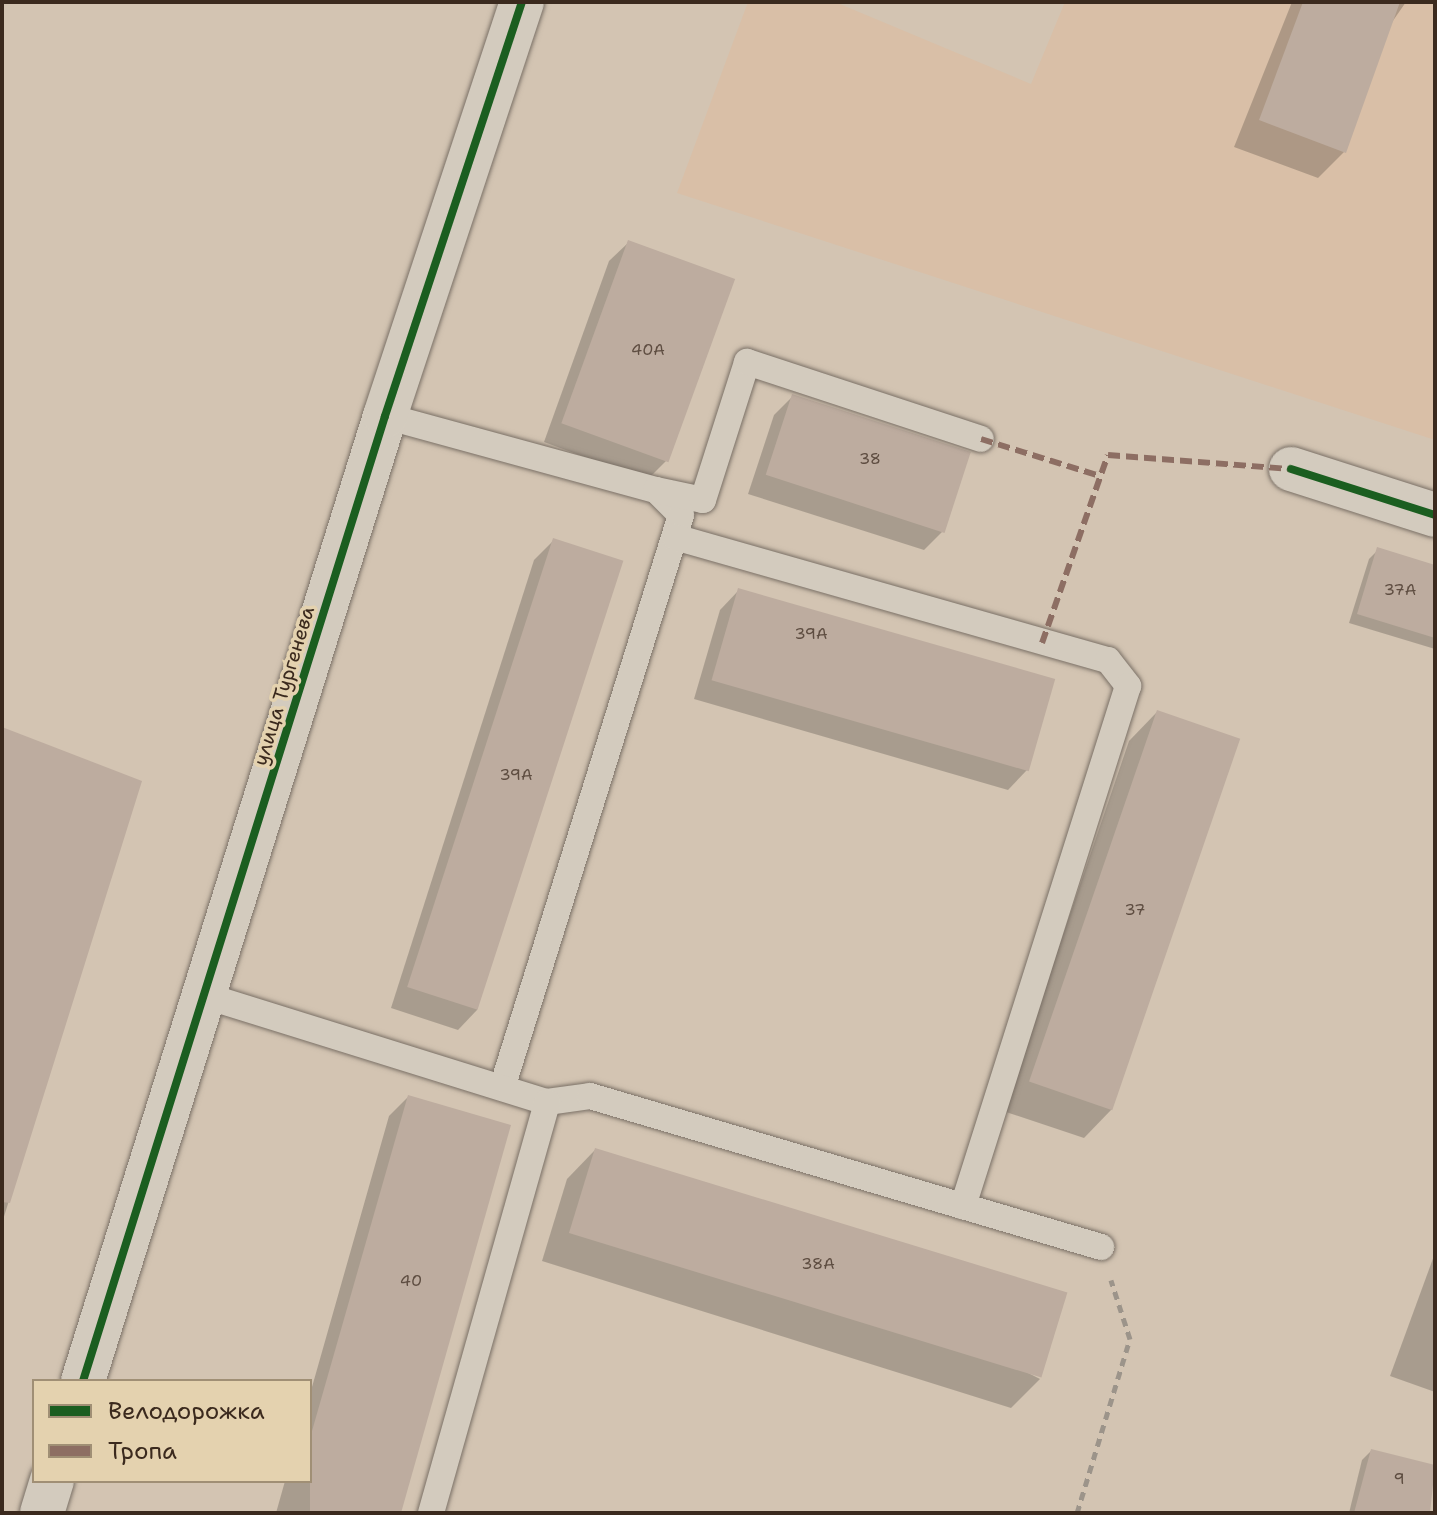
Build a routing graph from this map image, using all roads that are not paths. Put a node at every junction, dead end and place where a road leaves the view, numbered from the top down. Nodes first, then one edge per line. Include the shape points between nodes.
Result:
1 (522, 2) edge
2 (385, 416) junction
3 (981, 439) dead end
4 (1291, 469) dead end
5 (656, 490) junction
6 (1435, 515) edge
7 (675, 537) junction
8 (203, 995) junction
9 (502, 1088) junction
10 (547, 1102) junction
11 (963, 1206) junction
12 (1101, 1247) road end
13 (84, 1379) edge
14 (51, 1483) edge
15 (42, 1513) edge
16 (431, 1513) edge

1 - 2 street, улица Тургенева
2 - 5 lane
2 - 8 street, улица Тургенева
3 - 5 lane via 747,362 703,500
4 - 6 street
5 - 7 lane via 681,515
7 - 9 lane
7 - 11 lane via 1108,660 1128,686
8 - 9 lane
8 - 13 street, улица Тургенева
9 - 10 lane
10 - 11 lane via 590,1096
10 - 16 lane
11 - 12 lane
14 - 15 street

